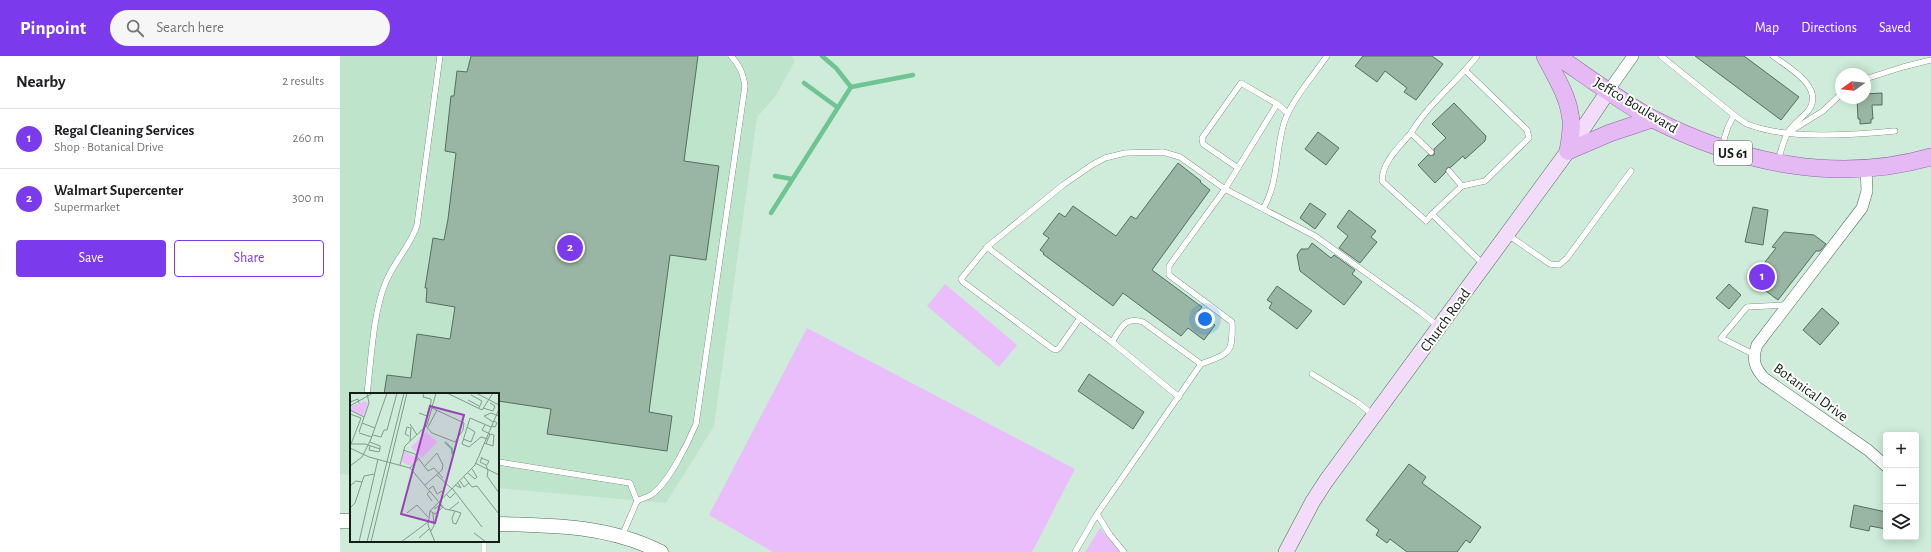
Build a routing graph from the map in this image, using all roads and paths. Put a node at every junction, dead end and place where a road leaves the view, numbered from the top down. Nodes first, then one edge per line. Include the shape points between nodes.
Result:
1 (440, 56) edge
2 (731, 56) edge
3 (1327, 56) edge
4 (1477, 56) edge
5 (1545, 56) edge
6 (1633, 56) edge
7 (1661, 56) edge
8 (1773, 56) edge
9 (1562, 57) edge
10 (1931, 60) edge
11 (1466, 71) junction
12 (1871, 77) edge
13 (1609, 90) junction
14 (1835, 100) edge
15 (1276, 104) junction
16 (1288, 113) junction
17 (1734, 115) junction
18 (1652, 118) junction
19 (1895, 131) dead end
20 (1412, 133) junction
21 (1787, 133) junction
22 (1720, 149) junction
23 (1431, 152) dead end
24 (1568, 152) junction
25 (1931, 158) edge
26 (1777, 164) junction
27 (1238, 168) junction
28 (1866, 168) junction
29 (1449, 171) dead end
30 (1631, 171) dead end
31 (1462, 186) junction
32 (1225, 189) junction
33 (1263, 210) junction
34 (1432, 214) junction
35 (1508, 235) junction
36 (987, 247) junction
37 (1484, 266) junction
38 (1787, 305) junction
39 (1080, 318) junction
40 (1440, 327) junction
41 (1112, 342) junction
42 (1754, 354) junction
43 (1201, 364) junction
44 (1312, 374) dead end
45 (367, 393) edge
46 (1179, 397) junction
47 (1374, 416) junction
48 (499, 462) edge
49 (1883, 463) edge
50 (637, 501) junction
51 (1097, 514) junction
52 (499, 524) edge
53 (622, 536) junction
54 (661, 552) edge
55 (1075, 552) edge
56 (1124, 552) edge
57 (1286, 552) edge

1 - 45 lane via 417,225 383,289
2 - 50 lane via 738,62 745,86 696,424 677,461 661,484 652,494
3 - 16 lane
4 - 11 lane
5 - 24 main road via 1567,100 1571,115
6 - 13 street
7 - 17 lane
8 - 21 lane via 1802,78 1811,89 1813,100 1809,110
9 - 13 main road, Jeffco Boulevard / US 61
10 - 12 lane
11 - 20 lane via 1422,116
11 - 31 lane via 1527,130 1529,138 1485,181
13 - 18 main road, Jeffco Boulevard / US 61
13 - 24 main road, Church Road
14 - 21 lane via 1823,111
15 - 16 lane
15 - 27 lane
15 - 27 lane via 1241,83 1202,138 1204,144
16 - 33 lane via 1271,194
17 - 21 lane via 1746,124
17 - 22 lane
18 - 22 main road, Jeffco Boulevard / US 61
18 - 24 main road via 1610,132
19 - 21 lane via 1850,136
20 - 23 lane
20 - 34 lane via 1388,161 1382,174 1382,181 1426,221
21 - 26 lane
22 - 26 main road, Jeffco Boulevard / US 61
24 - 35 main road, Church Road
25 - 28 main road, Jeffco Boulevard / US 61
26 - 28 main road, Jeffco Boulevard / US 61 via 1820,168
27 - 32 lane
28 - 38 street via 1867,191 1862,208
29 - 31 lane
30 - 35 lane via 1567,258 1559,265 1550,264
31 - 34 lane
32 - 33 lane
32 - 36 lane via 1173,154 1153,151 1125,153 1105,158 1063,185
32 - 43 lane via 1168,266 1169,275 1232,322 1232,344 1223,356
33 - 40 lane via 1315,236
34 - 37 lane
35 - 37 main road, Church Road
36 - 39 lane
36 - 39 lane via 963,275 962,282 1056,350
37 - 40 main road, Church Road
38 - 42 street via 1757,345
38 - 42 lane via 1747,307 1721,338
39 - 41 lane
40 - 47 main road, Church Road
41 - 43 lane via 1125,323 1134,319 1143,322
41 - 46 lane
42 - 49 street, Botanical Drive via 1754,363 1764,378 1868,450
43 - 46 lane
44 - 47 lane via 1357,402
46 - 51 lane
47 - 57 main road, Church Road via 1313,501
48 - 50 lane via 630,483
50 - 53 lane
51 - 55 lane
51 - 56 lane
52 - 53 street via 566,526
53 - 54 street

